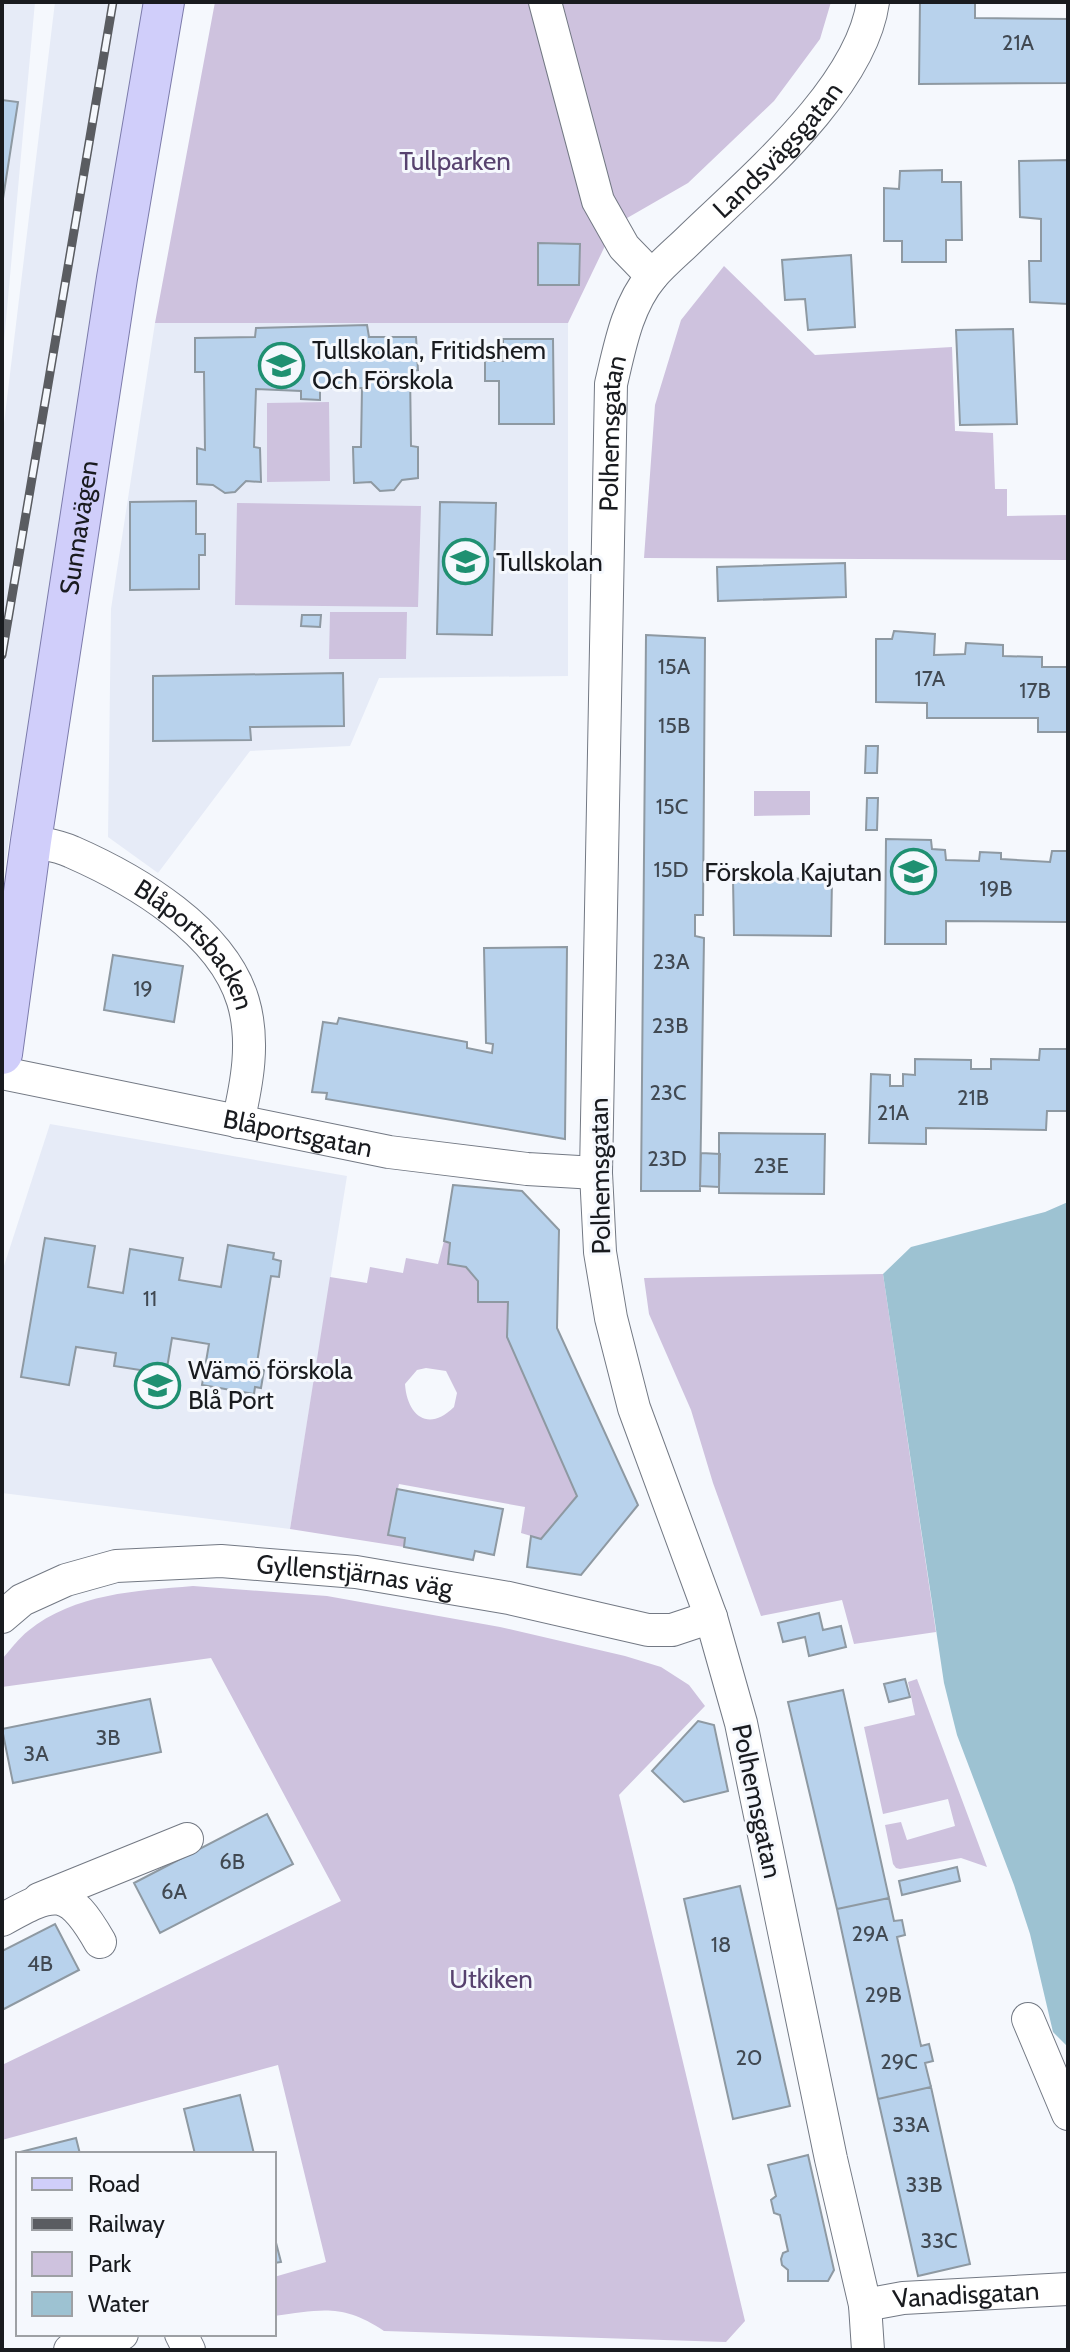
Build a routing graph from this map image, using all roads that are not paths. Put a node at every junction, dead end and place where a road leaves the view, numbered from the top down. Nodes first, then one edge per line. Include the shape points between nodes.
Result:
1 (164, 2) edge
2 (545, 2) edge
3 (873, 2) edge
4 (652, 276) junction
5 (31, 841) junction
6 (5, 1041) edge
7 (2, 1073) edge
8 (238, 1122) junction
9 (596, 1173) junction
10 (2, 1617) edge
11 (711, 1617) junction
12 (187, 1839) dead end
13 (39, 1899) junction
14 (2, 1920) edge
15 (100, 1942) dead end
16 (1028, 2019) dead end
17 (1068, 2114) edge
18 (1068, 2289) edge
19 (865, 2305) junction
20 (116, 2336) edge
21 (70, 2350) edge
22 (868, 2350) edge

1 - 5 main road, Sunnavägen
2 - 4 street via 598,201 624,247
3 - 4 street, Landsvägsgatan via 855,53 828,96 779,153
4 - 9 street, Polhemsgatan via 633,305 611,384
5 - 6 main road, Sunnavägen
5 - 8 street, Blåportsbacken via 70,851 139,888 196,928 225,964 243,1000 250,1039
7 - 8 street, Blåportsgatan
8 - 9 street, Blåportsgatan via 443,1159
9 - 11 street, Polhemsgatan via 600,1252 625,1375
10 - 11 street, Gyllenstjärnas väg via 22,1600 66,1580 116,1566 221,1561 356,1572 509,1598 648,1630 672,1630
11 - 19 street, Polhemsgatan via 741,1723
12 - 13 street
13 - 14 street
13 - 15 street via 66,1900 84,1915
16 - 17 street
18 - 19 street, Vanadisgatan
19 - 22 street, Polhemsgatan
20 - 21 street

